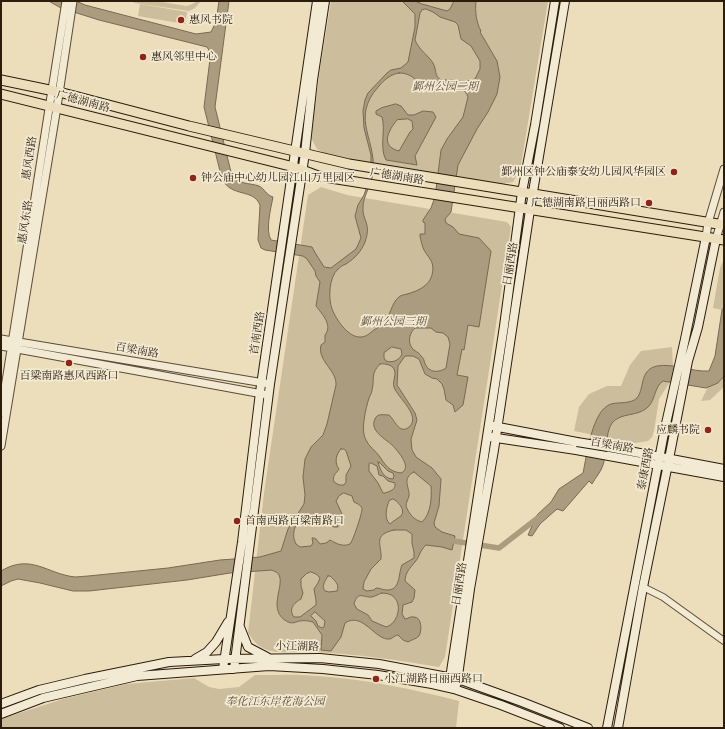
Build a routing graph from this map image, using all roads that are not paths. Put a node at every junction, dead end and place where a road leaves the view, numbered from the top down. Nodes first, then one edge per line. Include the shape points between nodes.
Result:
1 (66, 1) edge
2 (73, 1) edge
3 (317, 1) edge
4 (325, 1) edge
5 (556, 1) edge
6 (566, 1) edge
7 (68, 12) junction
8 (1, 80) edge
9 (55, 92) junction
10 (1, 94) edge
11 (53, 106) junction
12 (300, 152) junction
13 (298, 169) junction
14 (724, 169) edge
15 (522, 192) junction
16 (533, 194) junction
17 (520, 208) junction
18 (530, 210) junction
19 (724, 212) edge
20 (708, 222) junction
21 (722, 225) edge
22 (706, 237) junction
23 (720, 240) edge
24 (1, 339) edge
25 (15, 345) junction
26 (1, 346) edge
27 (684, 360) junction
28 (261, 383) junction
29 (680, 383) junction
30 (270, 384) junction
31 (260, 394) junction
32 (268, 396) junction
33 (1, 413) edge
34 (489, 425) junction
35 (497, 426) junction
36 (491, 437) junction
37 (1, 446) edge
38 (576, 446) junction
39 (669, 459) junction
40 (659, 461) junction
41 (667, 467) junction
42 (724, 469) edge
43 (724, 477) edge
44 (643, 587) junction
45 (230, 620) junction
46 (239, 624) junction
47 (724, 642) edge
48 (235, 658) junction
49 (268, 658) junction
50 (224, 659) junction
51 (193, 660) junction
52 (223, 669) junction
53 (234, 669) junction
54 (454, 679) junction
55 (454, 689) junction
56 (1, 704) edge
57 (1, 714) edge
58 (560, 728) edge
59 (588, 728) edge
60 (607, 728) edge
61 (618, 728) edge

1 - 7 street
2 - 7 street
3 - 12 main road, 首南西路
4 - 12 main road, 首南西路
5 - 15 main road, 日丽西路
6 - 16 main road, 日丽西路
7 - 9 street
8 - 9 main road, 广德湖南路
9 - 11 street, 惠风西路
9 - 12 main road, 广德湖南路
10 - 11 main road, 广德湖南路
11 - 13 main road, 广德湖南路
11 - 25 street, 惠风西路
12 - 13 main road, 首南西路
12 - 15 main road, 广德湖南路 via 349,164
13 - 17 main road, 广德湖南路 via 318,176
13 - 28 main road, 首南西路
13 - 30 main road, 首南西路
14 - 20 street, 泰康西路
15 - 16 main road, 广德湖南路
15 - 17 main road, 日丽西路
16 - 18 main road, 日丽西路
16 - 20 main road, 广德湖南路
17 - 18 main road, 广德湖南路
17 - 34 main road, 日丽西路
18 - 22 main road, 广德湖南路
18 - 35 main road, 日丽西路
19 - 21 street, 泰康西路
20 - 21 main road, 广德湖南路
20 - 22 street, 泰康西路
21 - 23 street, 泰康西路
22 - 23 main road, 广德湖南路
22 - 27 main road, 泰康西路
23 - 27 main road, 泰康西路 via 698,327
24 - 25 street, 百梁南路
25 - 26 street, 百梁南路
25 - 28 street, 百梁南路
25 - 31 street, 百梁南路
25 - 33 street, 惠风西路
25 - 37 street
27 - 29 main road, 泰康西路
28 - 30 street, 百梁南路
28 - 31 main road, 首南西路
29 - 39 main road, 泰康西路
29 - 40 main road, 泰康西路
30 - 32 main road, 首南西路
31 - 32 street, 百梁南路
31 - 45 main road, 首南西路
32 - 46 main road, 首南西路
34 - 35 main road, 百梁南路
34 - 36 main road, 日丽西路
35 - 36 main road, 日丽西路
35 - 38 main road, 百梁南路
36 - 38 main road, 百梁南路
36 - 54 main road, 日丽西路
38 - 40 main road, 百梁南路, bridge
39 - 40 main road, 百梁南路
39 - 41 main road, 泰康西路
39 - 42 main road, 百梁南路
40 - 41 main road, 百梁南路
40 - 60 main road, 泰康西路
41 - 43 main road, 百梁南路
41 - 44 main road, 泰康西路
44 - 47 street via 663,597
44 - 61 main road, 泰康西路
45 - 50 main road, 首南西路
45 - 51 main road via 207,652
46 - 48 main road, 首南西路
46 - 49 main road via 248,647
48 - 49 main road, 小江湖路
48 - 50 main road, 小江湖路
48 - 53 main road, 首南西路
49 - 54 main road, 小江湖路 via 320,658 379,664
50 - 51 main road, 小江湖路
50 - 52 main road, 首南西路
51 - 56 main road, 小江湖路 via 169,662 85,679 40,690
52 - 53 main road, 小江湖路
52 - 57 main road, 小江湖路 via 117,680 43,698
53 - 55 main road, 小江湖路 via 269,666 323,669 378,675
54 - 55 main road, 日丽西路 via 457,683
54 - 59 main road, 小江湖路
55 - 58 main road, 小江湖路

